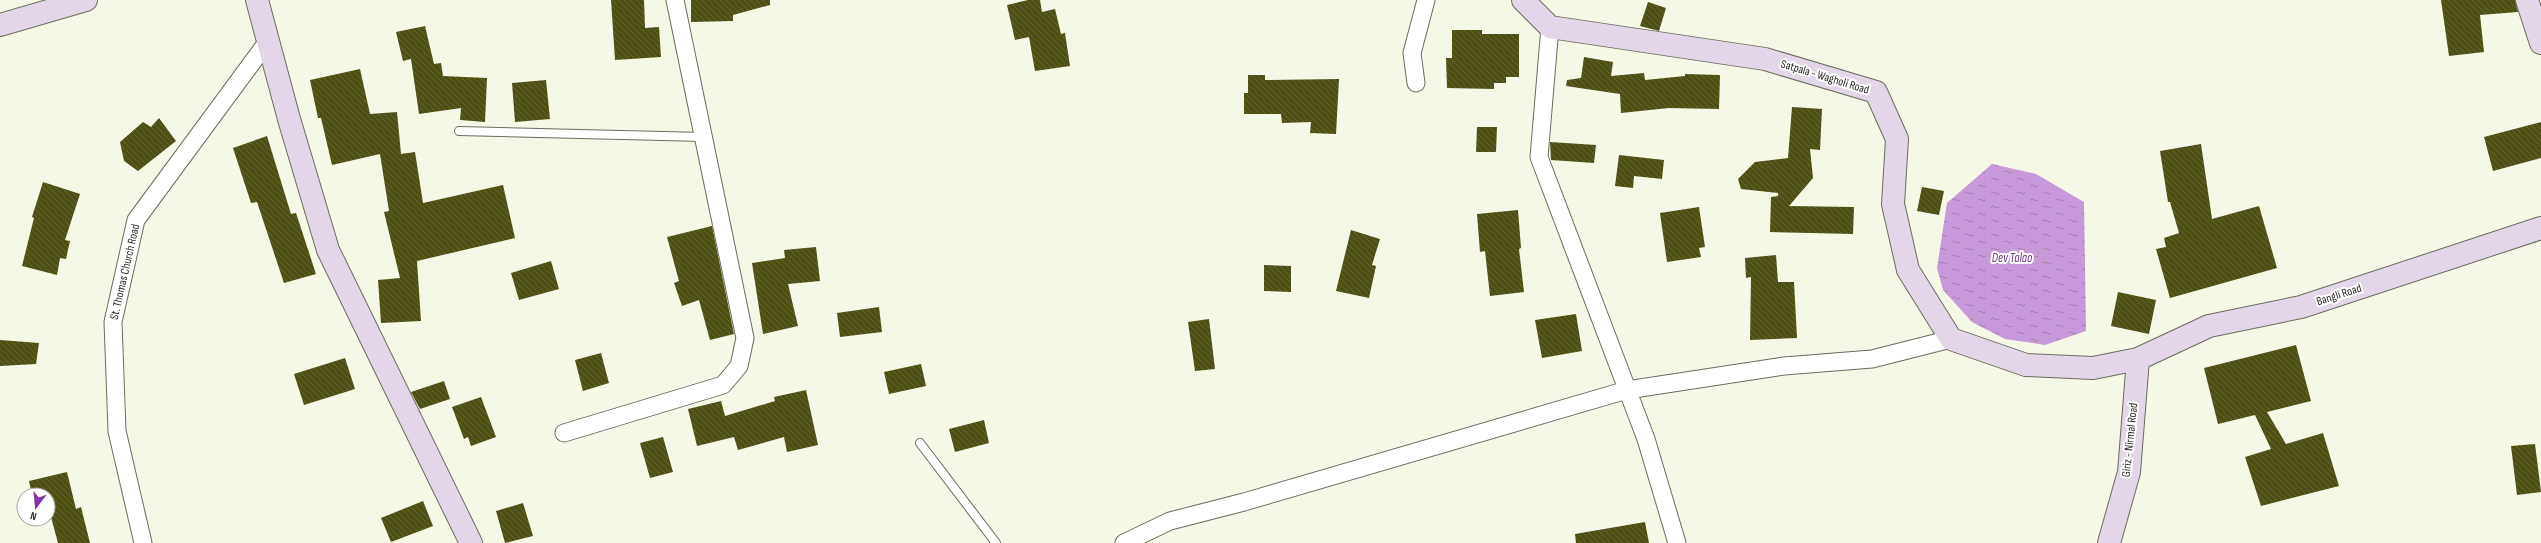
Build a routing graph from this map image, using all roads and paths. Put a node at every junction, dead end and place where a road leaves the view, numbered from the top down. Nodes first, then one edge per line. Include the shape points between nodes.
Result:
1 (86, 0) edge
2 (257, 0) edge
3 (675, 0) edge
4 (1426, 0) edge
5 (1522, 0) edge
6 (2527, 0) edge
7 (0, 25) edge
8 (1550, 27) junction
9 (268, 41) junction
10 (2541, 43) edge
11 (1416, 83) dead end
12 (459, 131) dead end
13 (704, 137) junction
14 (2541, 228) edge
15 (1951, 339) junction
16 (2138, 359) junction
17 (1627, 390) junction
18 (564, 433) dead end
19 (920, 443) dead end
20 (143, 543) edge
21 (471, 543) edge
22 (996, 543) edge
23 (1124, 543) edge
24 (1677, 543) edge
25 (2109, 543) edge

1 - 7 main road
2 - 9 main road
3 - 13 street
4 - 11 street via 1412,53
5 - 8 main road
6 - 10 main road
8 - 15 main road, Satpala - Wagholi Road via 1765,59 1876,92 1898,139 1893,204 1908,270
8 - 17 street via 1539,157
9 - 20 street, St. Thomas Church Road via 136,220 113,322 117,431
9 - 21 main road via 288,119 328,250
12 - 13 lane
13 - 18 street via 745,338 739,366 723,385
14 - 16 main road, Bangli Road via 2301,307 2210,326
15 - 16 main road via 2026,364 2093,368
15 - 17 street via 1872,359 1784,366
16 - 25 main road, Giriz - Nirmal Road via 2129,472
17 - 23 street via 1244,502 1170,521
17 - 24 street via 1646,440
19 - 22 lane

